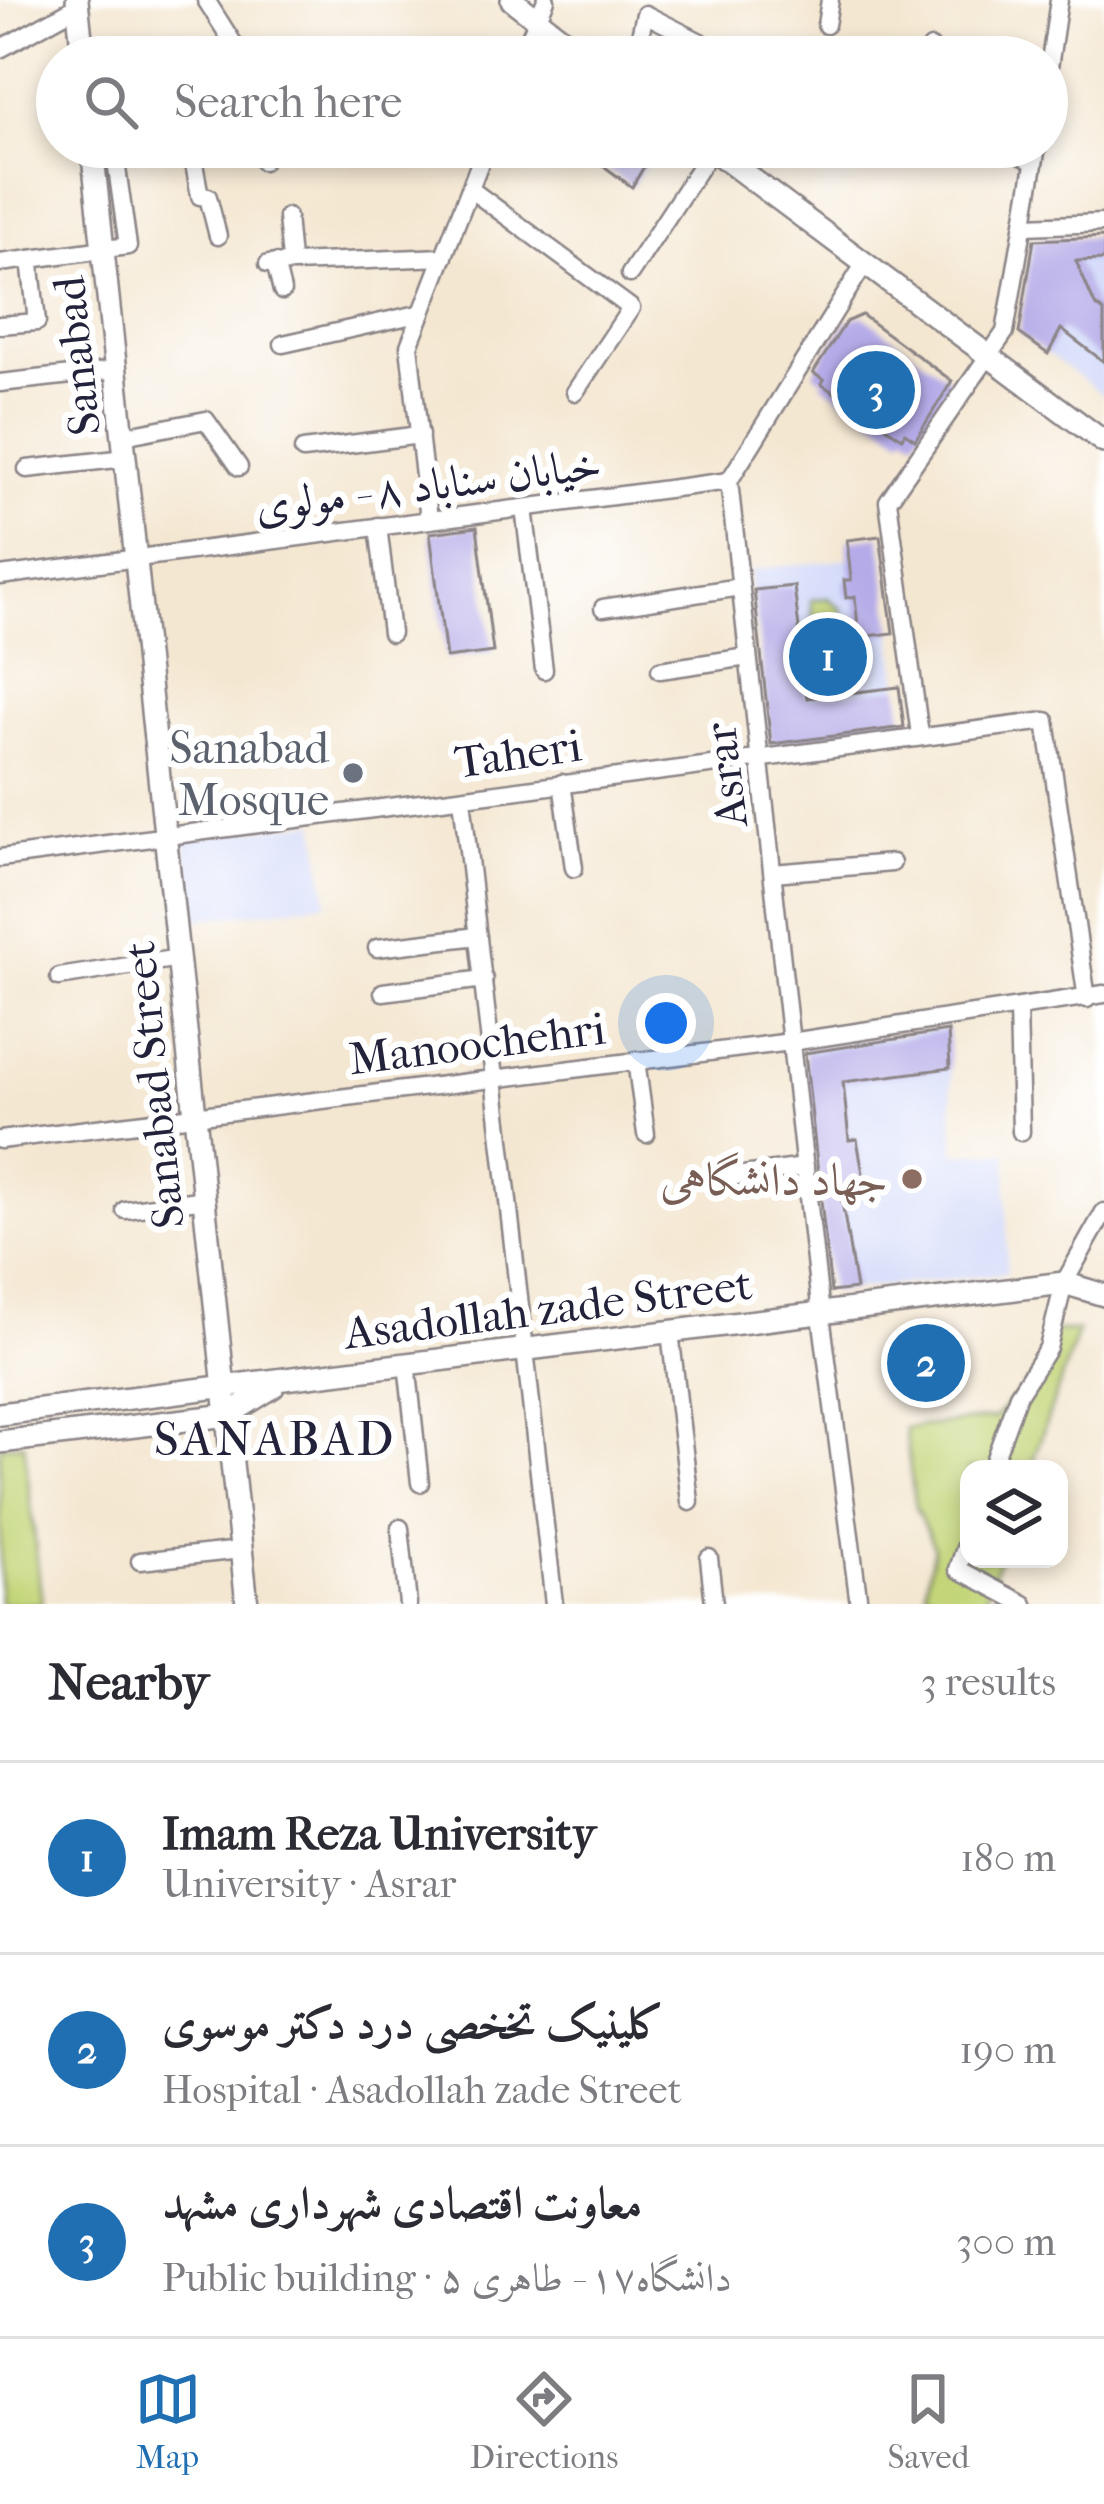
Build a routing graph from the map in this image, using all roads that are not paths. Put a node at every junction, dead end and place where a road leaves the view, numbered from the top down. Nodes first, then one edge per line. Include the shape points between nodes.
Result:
1 (206, 0) edge
2 (512, 0) edge
3 (830, 0) edge
4 (1060, 0) edge
5 (77, 3) edge
6 (541, 9) edge
7 (826, 25) dead end
8 (81, 36) edge
9 (229, 36) edge
10 (566, 36) edge
11 (640, 36) edge
12 (688, 36) edge
13 (1054, 36) edge
14 (0, 49) edge
15 (94, 168) edge
16 (117, 168) edge
17 (195, 168) edge
18 (478, 168) edge
19 (698, 168) edge
20 (738, 168) edge
21 (1034, 168) edge
22 (470, 189) junction
23 (287, 217) dead end
24 (1104, 223) edge
25 (1024, 226) junction
26 (218, 236) dead end
27 (104, 249) junction
28 (444, 256) junction
29 (29, 259) junction
30 (0, 262) edge
31 (278, 262) junction
32 (865, 263) junction
33 (630, 274) dead end
34 (281, 291) dead end
35 (422, 313) junction
36 (0, 325) edge
37 (283, 344) dead end
38 (988, 355) junction
39 (116, 370) junction
40 (0, 383) edge
41 (575, 392) dead end
42 (420, 436) junction
43 (1104, 442) edge
44 (124, 447) junction
45 (302, 450) dead end
46 (238, 467) dead end
47 (27, 469) dead end
48 (729, 481) junction
49 (524, 508) junction
50 (429, 519) junction
51 (378, 526) junction
52 (136, 558) junction
53 (0, 576) edge
54 (740, 587) junction
55 (603, 608) dead end
56 (391, 633) dead end
57 (748, 658) junction
58 (544, 670) dead end
59 (660, 670) dead end
60 (920, 735) junction
61 (759, 755) junction
62 (562, 783) junction
63 (462, 798) junction
64 (166, 836) junction
65 (0, 858) edge
66 (892, 863) dead end
67 (574, 868) dead end
68 (772, 873) junction
69 (478, 936) junction
70 (377, 948) dead end
71 (179, 958) junction
72 (59, 977) dead end
73 (484, 979) junction
74 (382, 992) dead end
75 (1096, 997) edge
76 (1018, 1009) junction
77 (791, 1042) junction
78 (636, 1060) junction
79 (495, 1076) junction
80 (195, 1115) junction
81 (1021, 1132) dead end
82 (646, 1133) dead end
83 (0, 1140) edge
84 (806, 1167) junction
85 (728, 1177) dead end
86 (205, 1199) junction
87 (125, 1210) dead end
88 (1104, 1212) edge
89 (1064, 1283) junction
90 (1104, 1295) edge
91 (821, 1315) junction
92 (670, 1332) junction
93 (522, 1348) junction
94 (407, 1364) junction
95 (301, 1376) junction
96 (225, 1387) junction
97 (0, 1414) edge
98 (228, 1415) junction
99 (0, 1442) edge
100 (994, 1460) edge
101 (420, 1483) dead end
102 (690, 1502) dead end
103 (400, 1528) dead end
104 (242, 1550) junction
105 (710, 1558) dead end
106 (140, 1561) dead end
107 (960, 1563) edge
108 (247, 1604) edge
109 (408, 1604) edge
110 (554, 1604) edge
111 (714, 1604) edge
112 (860, 1604) edge
113 (1024, 1604) edge

1 - 9 street
2 - 6 main road
3 - 7 street
4 - 13 street
5 - 8 main road
5 - 14 street
6 - 10 main road
11 - 12 street via 645,14
15 - 27 main road, Sanabad
16 - 27 street via 128,246
17 - 26 street
18 - 22 street
19 - 33 street
20 - 32 main road
21 - 25 street
22 - 28 street
22 - 41 street via 631,308
23 - 31 street
24 - 25 street
25 - 38 street via 1005,332
27 - 29 street
27 - 39 main road, Sanabad
28 - 31 street
28 - 35 street
29 - 30 street
29 - 36 street via 38,322
31 - 34 street
32 - 38 main road
32 - 48 street
35 - 37 street
35 - 42 street via 410,346
38 - 43 main road
38 - 60 street via 888,500
39 - 40 street
39 - 44 main road, Sanabad
42 - 45 street
42 - 50 street
44 - 46 street via 206,420
44 - 47 street
44 - 52 main road, Sanabad
48 - 49 street, خیابان سناباد ۸ - مولوی
48 - 54 street, Asrar
49 - 50 street, خیابان سناباد ۸ - مولوی
49 - 58 street
50 - 51 street, خیابان سناباد ۸ - مولوی
51 - 52 street, خیابان سناباد ۸ - مولوی
51 - 56 street
52 - 53 street, خیابان سناباد ۸ - مولوی
52 - 64 main road, Sanabad Street
54 - 55 street
54 - 57 street, Asrar
57 - 59 street
57 - 61 street, Asrar
60 - 61 street, Taheri
60 - 75 street, Taheri via 1046,721
61 - 62 street, Taheri
61 - 68 street, Asrar
62 - 63 street, Taheri
62 - 67 street
63 - 64 street, Taheri
63 - 69 street
64 - 65 street, Taheri
64 - 71 main road, Sanabad Street
66 - 68 street
68 - 77 street, Asrar
69 - 70 street
69 - 73 street
71 - 72 street
71 - 80 main road, Sanabad Street
73 - 74 street
73 - 79 street
75 - 76 street, Manoochehri
76 - 77 street, Manoochehri
76 - 81 street
77 - 78 street, Manoochehri
77 - 84 street, Asrar
78 - 79 street, Manoochehri
78 - 82 street
79 - 80 street, Manoochehri
79 - 93 street
80 - 83 street, Manoochehri
80 - 86 main road, Sanabad Street
84 - 85 street
84 - 91 street, Asrar
86 - 87 street
86 - 96 main road, Sanabad Street
88 - 89 street
89 - 90 main road, Asadollah zade Street
89 - 91 main road, Asadollah zade Street
89 - 100 street via 1048,1348 1018,1395
91 - 92 main road, Asadollah zade Street
91 - 112 street, Asrar
92 - 93 main road, Asadollah zade Street
92 - 102 street
93 - 94 main road, Asadollah zade Street
93 - 110 street
94 - 95 main road, Asadollah zade Street
94 - 101 street
95 - 96 main road, Asadollah zade Street
95 - 98 main road
96 - 97 main road, Asadollah zade Street
96 - 98 main road, Sanabad Street
98 - 99 main road
98 - 104 main road, Sanabad Street
103 - 109 street
104 - 106 street
104 - 108 main road, Sanabad Street
105 - 111 street
107 - 113 street via 958,1569

